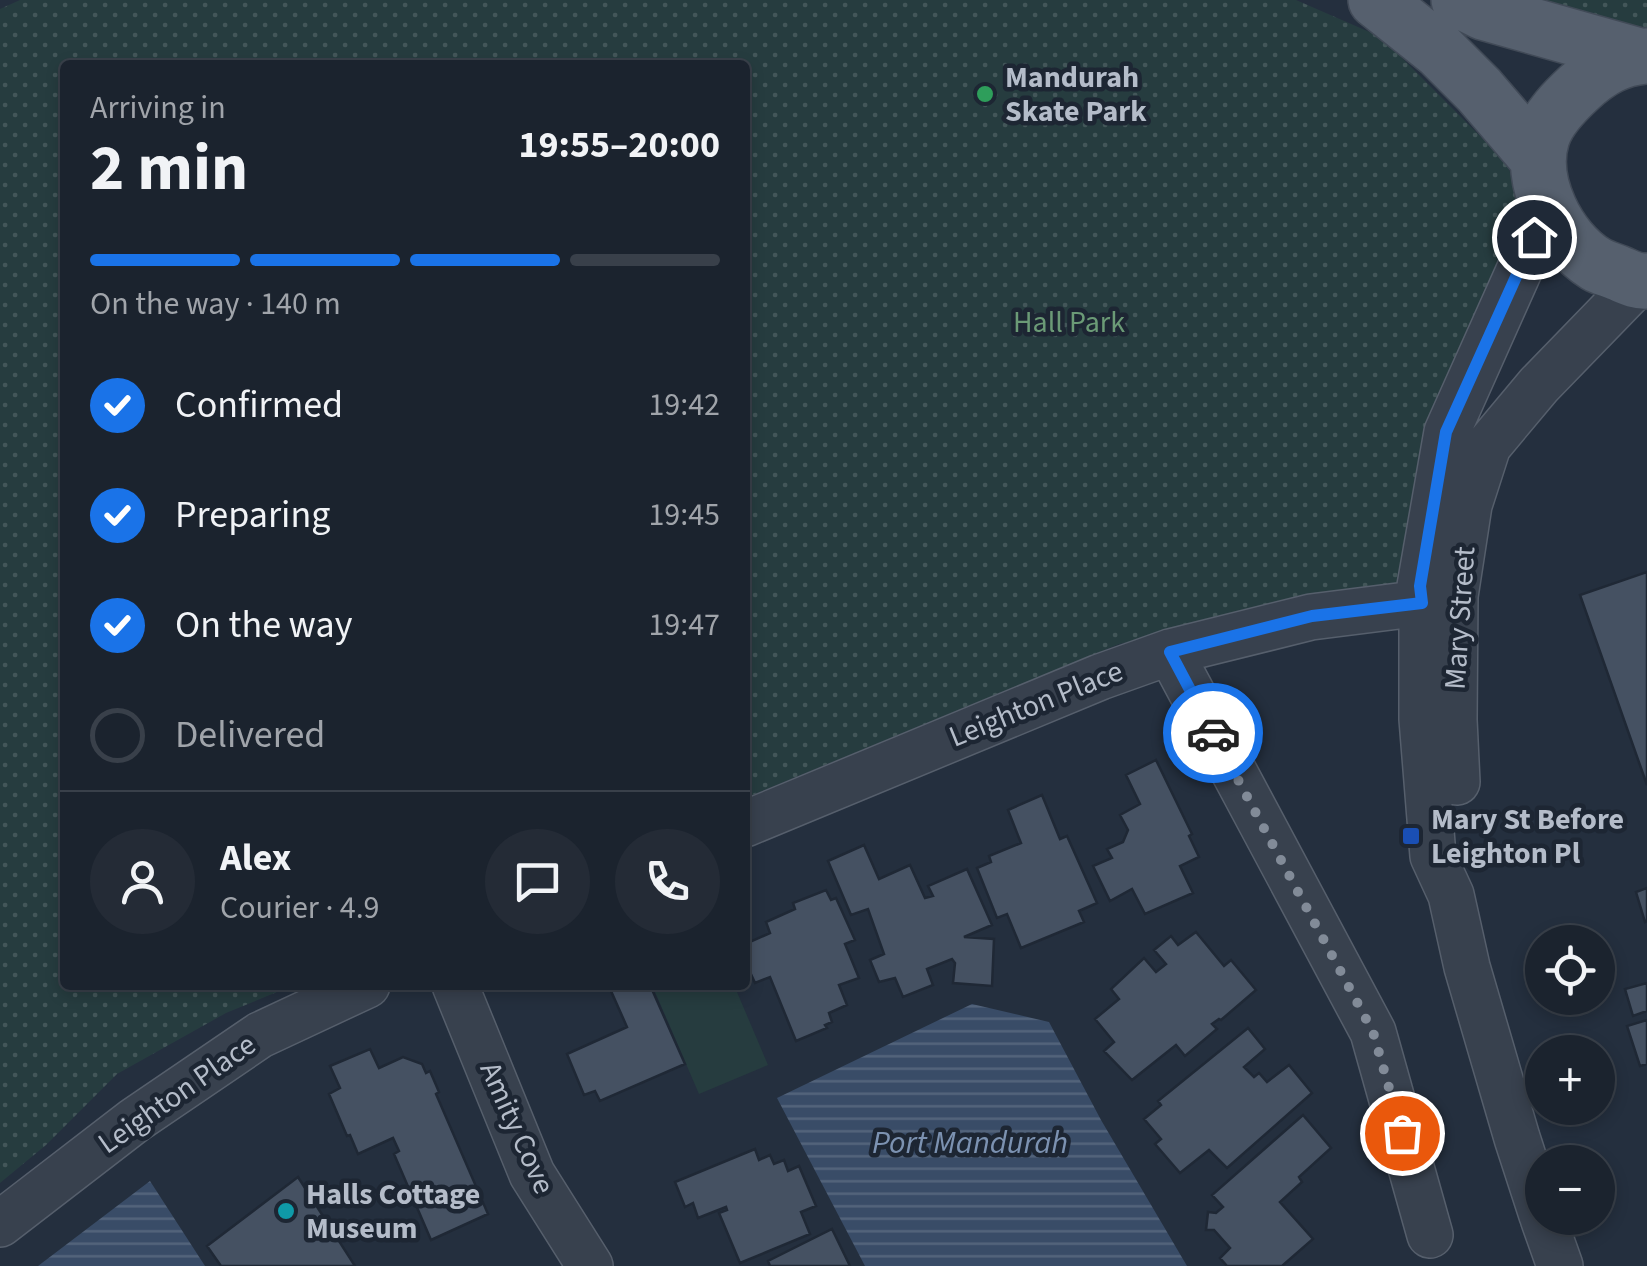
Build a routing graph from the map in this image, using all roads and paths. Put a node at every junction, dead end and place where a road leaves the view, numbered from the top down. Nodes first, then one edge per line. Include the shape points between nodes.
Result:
1 (1376, 0) edge
2 (1460, 0) edge
3 (1643, 56) edge
4 (1543, 182) junction
5 (1643, 281) edge
6 (1439, 600) junction
7 (1170, 652) junction
8 (750, 822) edge
9 (356, 990) edge
10 (456, 990) edge
11 (1525, 1162) edge
12 (0, 1224) edge
13 (1430, 1234) dead end
14 (1549, 1235) edge
15 (590, 1266) edge
16 (1560, 1266) edge

1 - 4 main road via 1479,90
2 - 3 main road
3 - 4 main road via 1596,72 1555,113 1542,134
4 - 5 main road via 1569,239 1596,264
4 - 6 street, Mary Street via 1446,432 1420,586
5 - 6 street, Mary Street via 1538,385 1488,446
6 - 7 street, Leighton Place via 1312,616
6 - 11 street, Mary Street via 1462,855 1450,894
7 - 8 street, Leighton Place
7 - 13 street via 1373,1032
9 - 12 street, Leighton Place via 260,1035
10 - 15 street, Amity Cove via 532,1174
14 - 16 street, Mary Street

